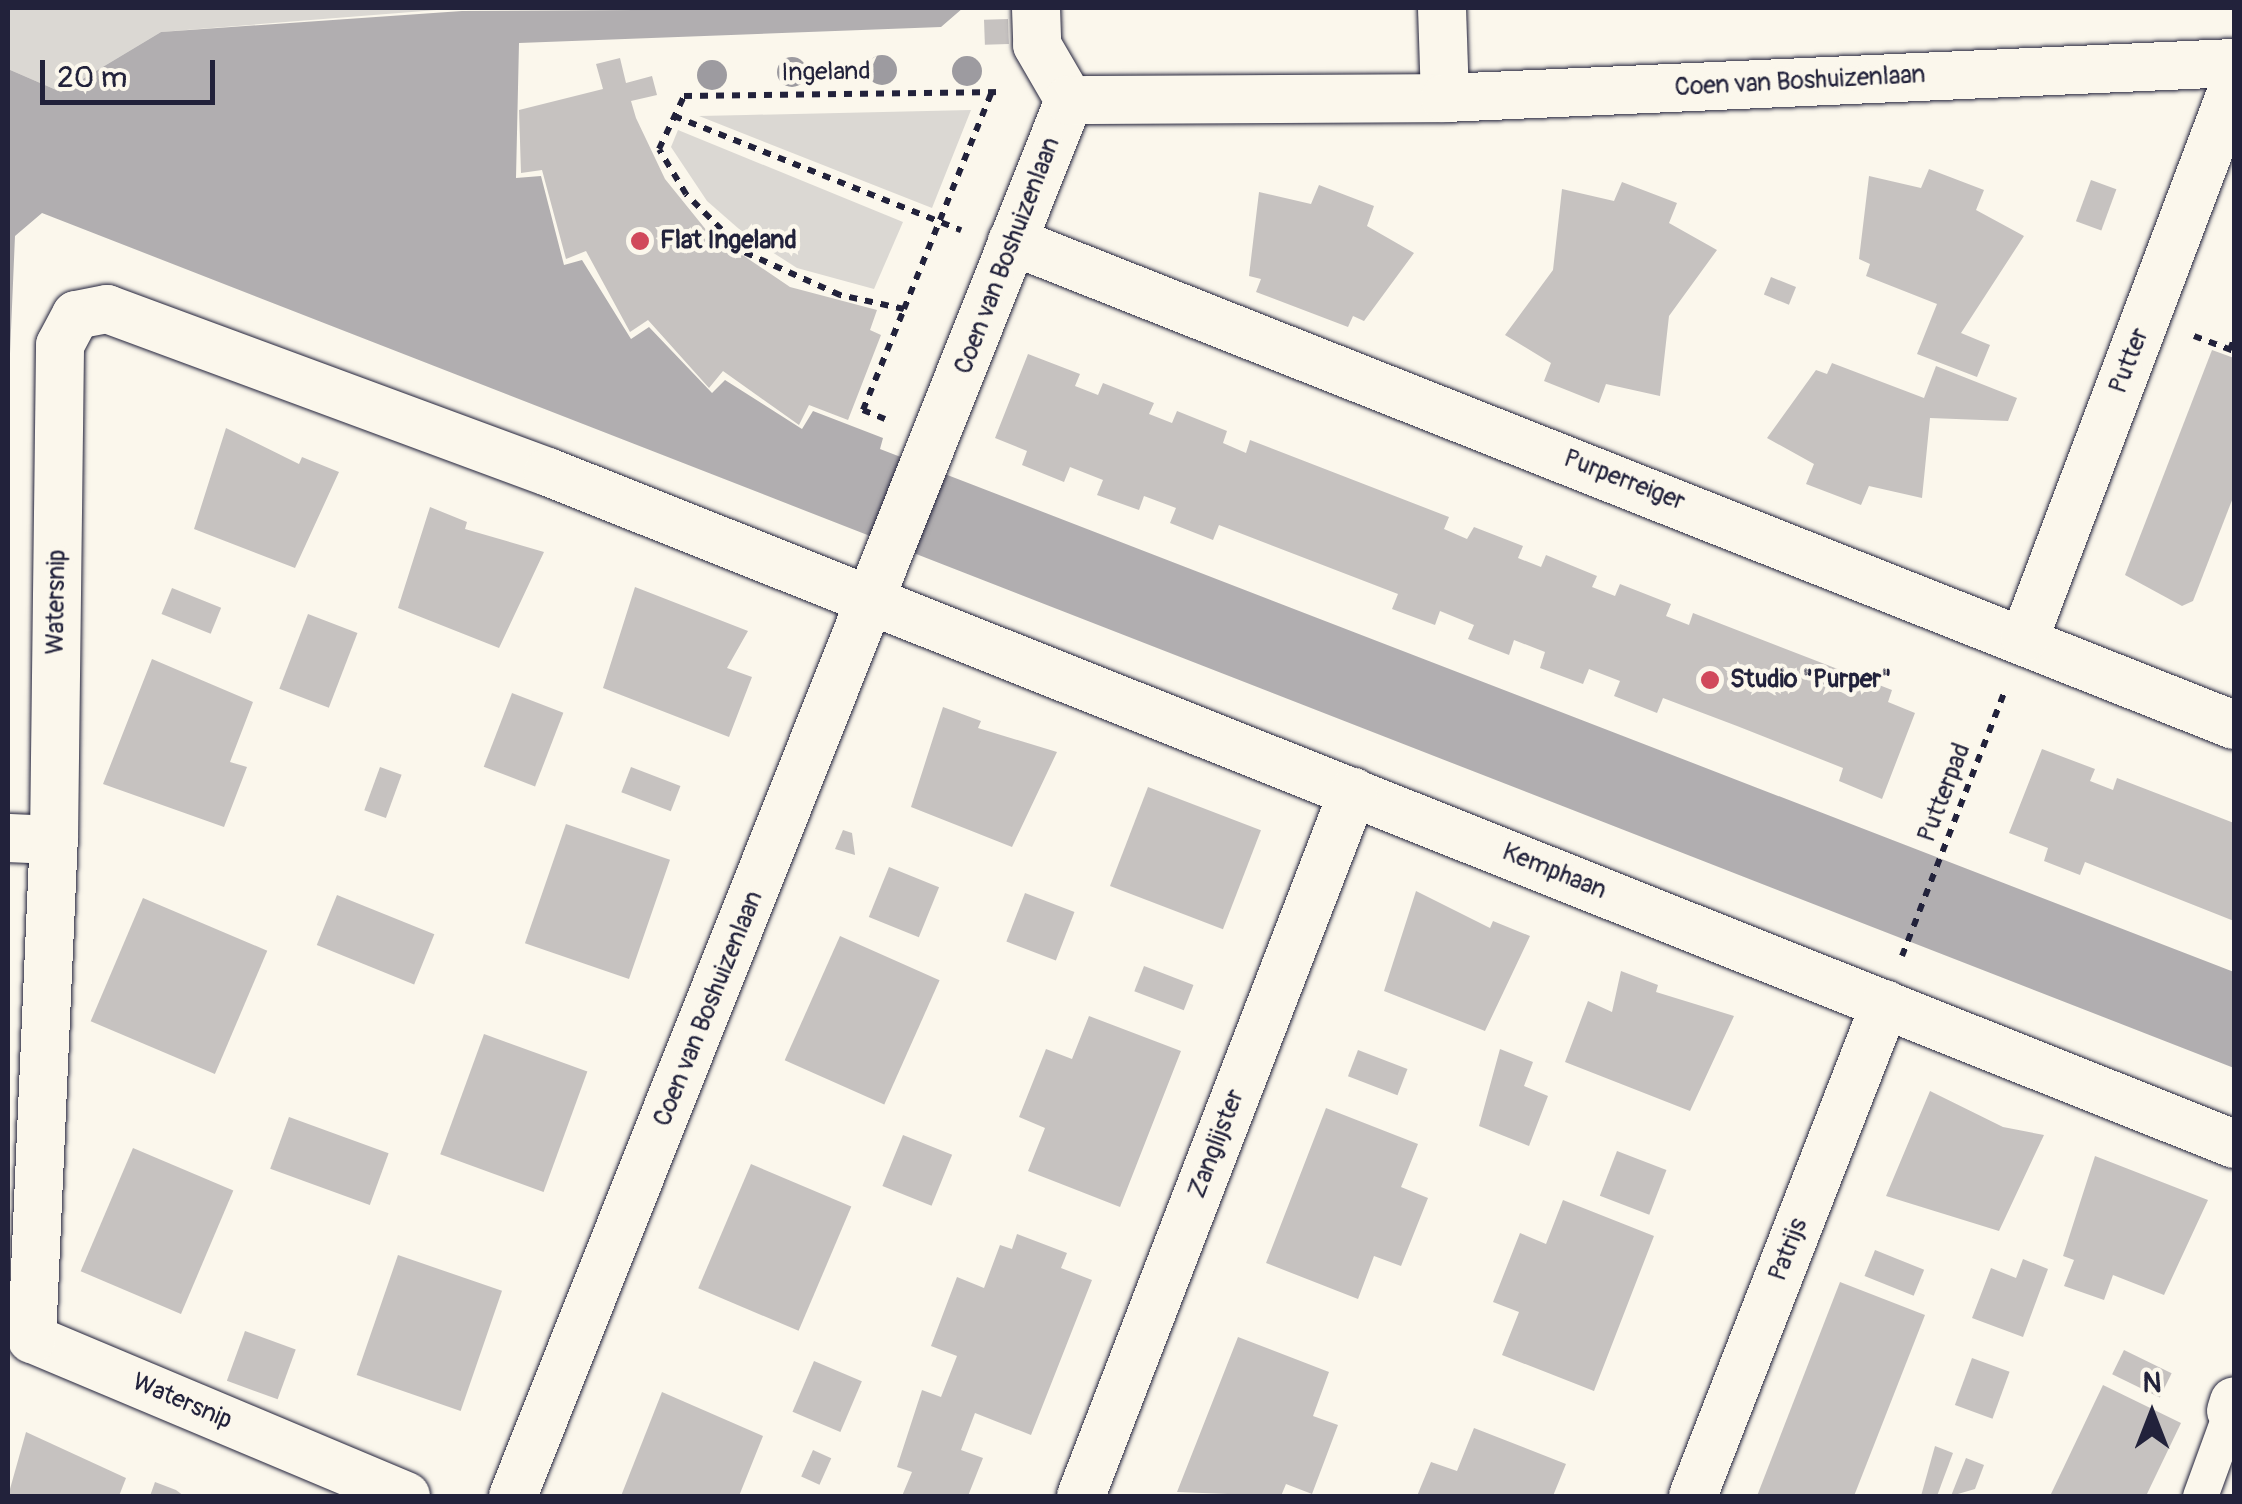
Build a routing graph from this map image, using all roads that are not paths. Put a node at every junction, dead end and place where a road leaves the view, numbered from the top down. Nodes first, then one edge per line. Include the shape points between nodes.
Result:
1 (1036, 8) edge
2 (1442, 8) edge
3 (2234, 63) edge
4 (2234, 86) edge
5 (1444, 98) junction
6 (1069, 100) junction
7 (1010, 245) junction
8 (881, 578) junction
9 (2025, 637) junction
10 (2234, 724) edge
11 (1354, 792) junction
12 (8, 838) edge
13 (54, 840) junction
14 (1892, 983) junction
15 (2234, 1144) edge
16 (2233, 1406) edge
17 (406, 1496) edge
18 (513, 1496) edge
19 (1081, 1496) edge
20 (1693, 1496) edge
21 (2200, 1496) edge

1 - 6 street via 1037,45
2 - 5 street
3 - 5 street, Coen van Boshuizenlaan
4 - 9 street, Putter
5 - 6 street, Coen van Boshuizenlaan
6 - 7 street, Coen van Boshuizenlaan
7 - 8 street, Coen van Boshuizenlaan
7 - 9 street, Purperreiger
8 - 11 street, Kemphaan
8 - 13 street, Watersnip via 107,309 76,315 60,345
8 - 18 street, Coen van Boshuizenlaan
9 - 10 street, Purperreiger
11 - 14 street, Kemphaan
11 - 19 street, Zanglijster
12 - 13 street
13 - 17 street, Watersnip via 32,1340
14 - 15 street, Kemphaan
14 - 20 street, Patrijs
16 - 21 street

